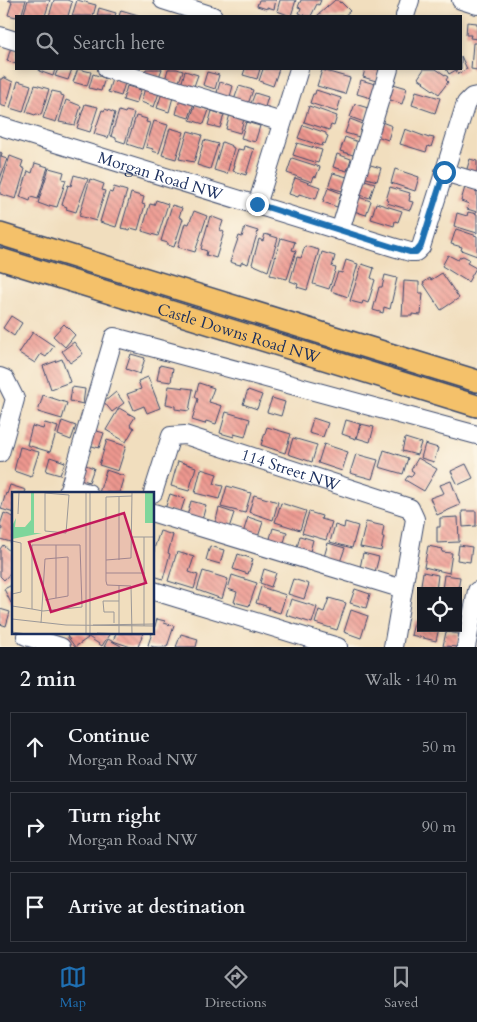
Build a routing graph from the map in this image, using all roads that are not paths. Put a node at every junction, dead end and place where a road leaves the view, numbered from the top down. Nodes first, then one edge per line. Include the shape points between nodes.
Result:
1 (163, 0) edge
2 (410, 0) edge
3 (461, 0) edge
4 (477, 5) edge
5 (210, 15) edge
6 (405, 15) edge
7 (0, 36) edge
8 (15, 41) edge
9 (110, 70) edge
10 (299, 70) edge
11 (389, 70) edge
12 (477, 96) edge
13 (282, 122) junction
14 (0, 126) edge
15 (444, 172) junction
16 (477, 182) edge
17 (257, 204) junction
18 (340, 230) junction
19 (0, 234) edge
20 (0, 259) edge
21 (3, 378) edge
22 (477, 381) edge
23 (477, 406) edge
24 (477, 435) edge
25 (0, 453) edge
26 (69, 490) edge
27 (82, 492) edge
28 (153, 492) edge
29 (155, 513) edge
30 (403, 589) junction
31 (155, 591) edge
32 (477, 591) edge
33 (27, 634) edge
34 (61, 647) edge
35 (338, 647) edge
36 (393, 647) edge
37 (466, 647) edge

1 - 5 street
2 - 6 street
3 - 4 street
7 - 8 street
9 - 13 street
10 - 13 street
11 - 18 street
12 - 15 street, Morgan Road NW via 466,103
13 - 17 street
14 - 17 street, Morgan Road NW
15 - 16 street
15 - 18 street, Morgan Road NW via 421,246 416,252
17 - 18 street, Morgan Road NW
19 - 22 main road, Castle Downs Road NW
20 - 23 main road, Castle Downs Road NW
21 - 25 street via 15,399
24 - 26 street via 114,337
26 - 27 street
28 - 30 street, 114 Street NW via 171,436 185,434 410,508 415,519
29 - 30 street
30 - 36 street
31 - 35 street
32 - 37 street
33 - 34 street

